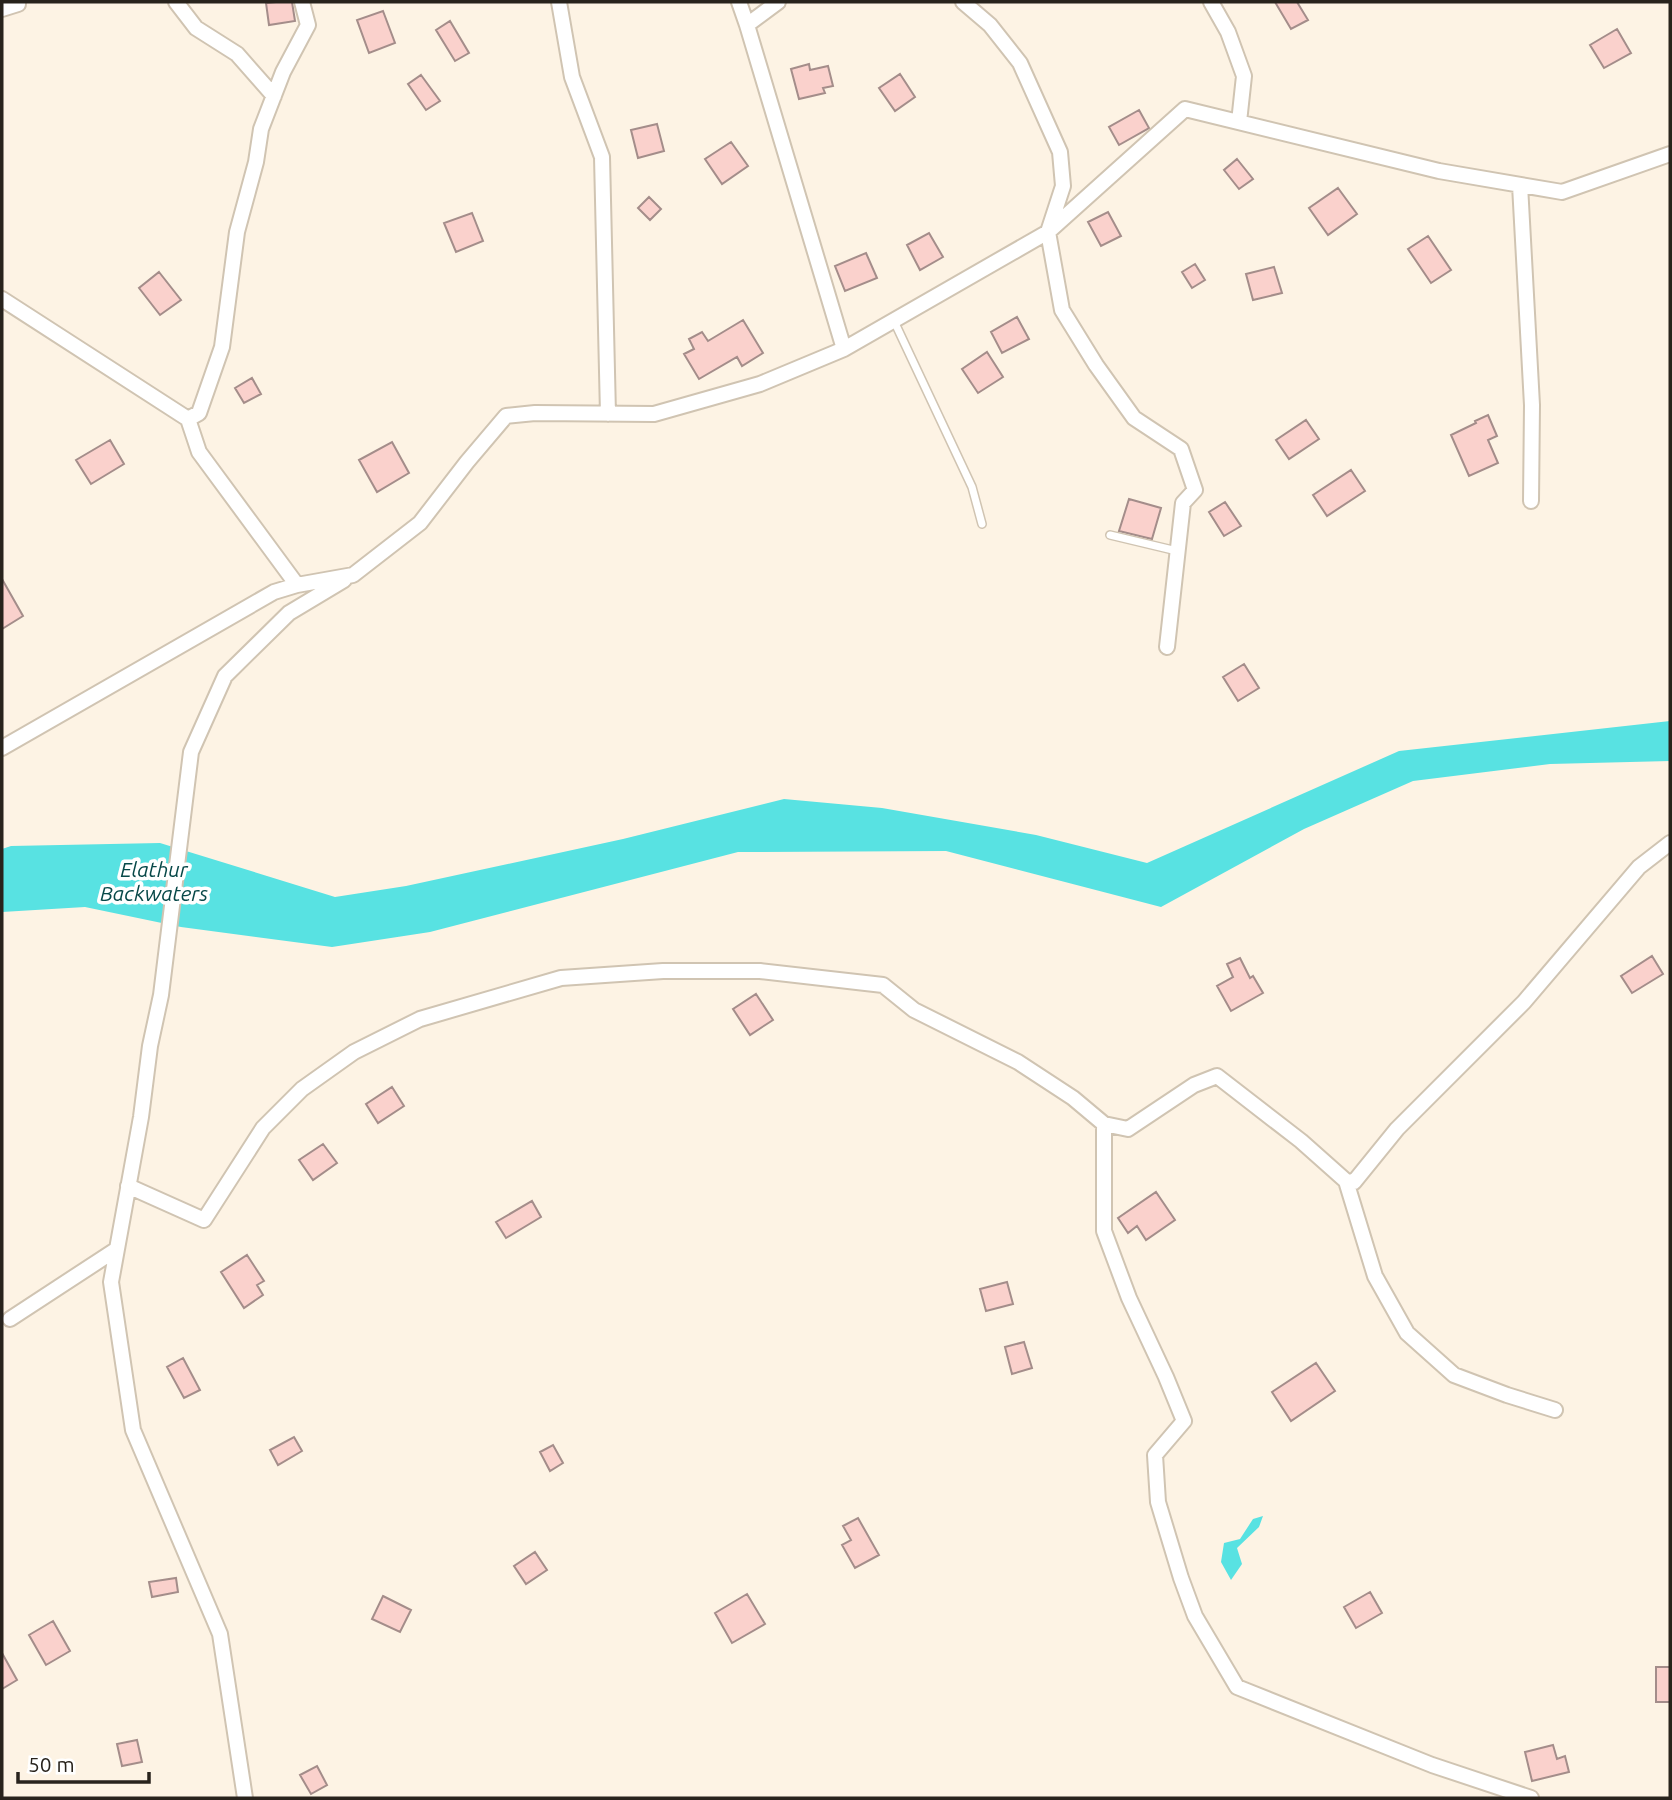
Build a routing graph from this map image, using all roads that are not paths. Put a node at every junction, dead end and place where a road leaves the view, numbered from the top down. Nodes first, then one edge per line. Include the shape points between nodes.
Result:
1 (18, 2) edge
2 (176, 2) edge
3 (302, 2) edge
4 (559, 2) edge
5 (739, 2) edge
6 (778, 2) edge
7 (963, 2) edge
8 (1211, 2) edge
9 (2, 9) edge
10 (747, 25) junction
11 (274, 96) junction
12 (1239, 122) junction
13 (1670, 155) edge
14 (1520, 185) junction
15 (1048, 232) junction
16 (2, 299) edge
17 (894, 320) junction
18 (844, 349) junction
19 (608, 414) junction
20 (193, 416) junction
21 (1531, 502) dead end
22 (982, 524) dead end
23 (1110, 535) dead end
24 (1177, 551) junction
25 (353, 575) junction
26 (297, 585) junction
27 (1167, 646) dead end
28 (2, 748) edge
29 (1670, 842) edge
30 (1104, 1124) junction
31 (1346, 1181) junction
32 (128, 1186) junction
33 (117, 1249) junction
34 (10, 1319) dead end
35 (1555, 1410) dead end
36 (245, 1798) edge
37 (1531, 1798) edge

1 - 9 street
2 - 11 street via 196,28 237,54
3 - 11 street via 308,25
4 - 19 street via 572,77 602,157
5 - 10 street
6 - 10 street
7 - 15 street via 990,25 1020,63 1060,152 1063,186
8 - 12 street via 1244,76
10 - 18 street
11 - 20 street via 261,129 237,232 222,346
12 - 14 street
12 - 15 street via 1185,109
13 - 14 street via 1562,192
14 - 21 street via 1532,405
15 - 17 street
15 - 24 street via 1062,310 1134,418 1181,449 1195,490 1182,503
16 - 20 street
17 - 18 street
17 - 22 lane via 972,486
18 - 19 street via 760,384 654,414
19 - 25 street via 506,416 420,523
20 - 26 street via 199,452
23 - 24 lane
24 - 27 street
25 - 26 street
25 - 32 street via 289,613 225,676 191,752 161,995
26 - 28 street via 274,592
29 - 31 street via 1639,867 1524,1002 1397,1129 1363,1174 1354,1182
30 - 31 street via 1128,1129 1194,1085 1217,1076
30 - 32 street via 1018,1062 914,1010 883,985 760,971 663,971 561,978 420,1019 354,1052 302,1089 263,1128 204,1220
30 - 37 street via 1104,1231 1184,1421 1155,1455 1158,1502 1195,1616 1237,1687 1432,1765
31 - 35 street via 1376,1276 1407,1333 1454,1375
32 - 33 street
33 - 34 street
33 - 36 street via 111,1282 132,1430 220,1634

